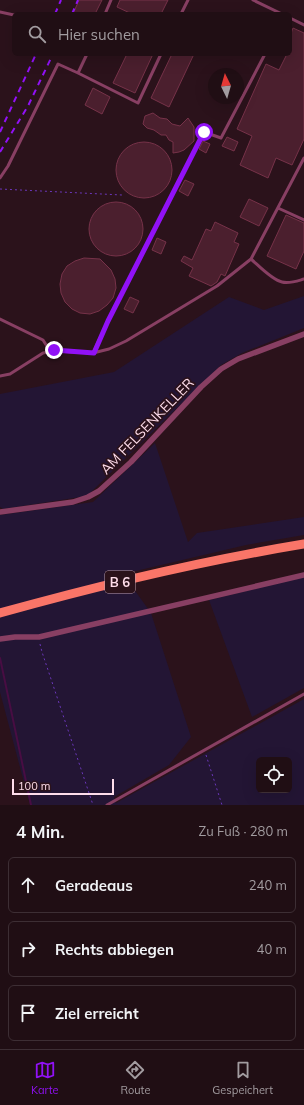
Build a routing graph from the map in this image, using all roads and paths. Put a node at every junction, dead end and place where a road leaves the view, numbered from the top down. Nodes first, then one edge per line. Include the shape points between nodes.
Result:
1 (111, 0) edge
2 (188, 0) edge
3 (253, 0) edge
4 (0, 12) edge
5 (106, 12) edge
6 (182, 12) edge
7 (278, 12) edge
8 (12, 15) edge
9 (292, 19) edge
10 (304, 25) edge
11 (86, 56) edge
12 (160, 56) edge
13 (264, 56) edge
14 (78, 73) junction
15 (304, 158) edge
16 (0, 178) edge
17 (0, 189) edge
18 (122, 195) dead end
19 (278, 208) junction
20 (304, 220) edge
21 (251, 259) junction
22 (304, 279) edge
23 (0, 319) edge
24 (304, 334) edge
25 (50, 351) junction
26 (94, 353) junction
27 (0, 376) edge
28 (0, 512) edge
29 (304, 544) edge
30 (304, 575) edge
31 (0, 613) edge
32 (38, 637) junction
33 (0, 639) edge
34 (304, 694) edge
35 (204, 750) junction
36 (93, 805) edge
37 (108, 805) edge
38 (222, 805) edge

1 - 5 lane
2 - 6 lane
3 - 7 lane
4 - 8 lane
9 - 10 lane
11 - 14 lane
12 - 14 lane via 138,102
13 - 26 lane via 221,138 204,132
14 - 16 lane via 58,64
15 - 19 lane
17 - 18 path
19 - 20 lane
19 - 21 lane
21 - 22 lane via 282,282
21 - 26 lane via 217,286 126,341 109,350
23 - 25 lane via 43,340
24 - 28 street, AM FELSENKELLER via 238,359 221,370 201,387 131,462 99,491 73,502
25 - 26 lane
25 - 27 lane via 10,374
29 - 31 main road, B 6 via 128,580
30 - 32 street
32 - 33 street
32 - 36 path
34 - 35 lane
35 - 37 lane
35 - 38 path

